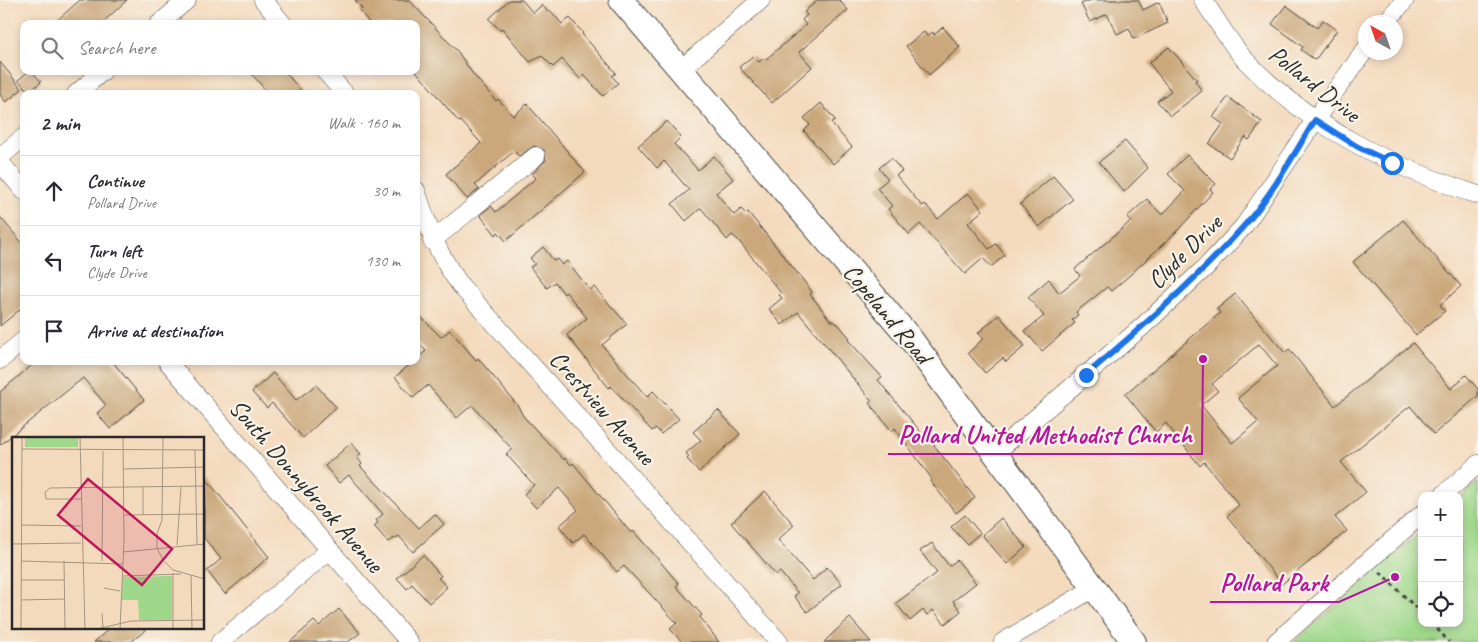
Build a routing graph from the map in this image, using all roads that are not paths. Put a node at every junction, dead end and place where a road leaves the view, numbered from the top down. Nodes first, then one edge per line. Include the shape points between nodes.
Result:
1 (187, 0) edge
2 (262, 0) edge
3 (621, 0) edge
4 (761, 0) edge
5 (1203, 0) edge
6 (1405, 0) edge
7 (1392, 15) edge
8 (164, 20) edge
9 (280, 20) edge
10 (1358, 60) edge
11 (681, 70) junction
12 (97, 75) edge
13 (328, 75) edge
14 (81, 90) edge
15 (342, 90) edge
16 (1315, 120) junction
17 (20, 141) edge
18 (536, 156) dead end
19 (0, 158) edge
20 (0, 162) edge
21 (20, 186) edge
22 (1478, 195) edge
23 (420, 203) edge
24 (432, 241) junction
25 (20, 343) edge
26 (0, 360) edge
27 (170, 365) edge
28 (996, 452) junction
29 (1478, 464) edge
30 (1446, 492) edge
31 (1418, 518) edge
32 (330, 550) junction
33 (1094, 588) junction
34 (220, 642) edge
35 (409, 642) edge
36 (779, 642) edge
37 (1004, 642) edge
38 (1134, 642) edge
39 (1276, 642) edge

1 - 8 street
2 - 9 street
3 - 11 street, Copeland Road
4 - 11 street
5 - 16 street, Pollard Drive via 1246,61
6 - 7 street
10 - 16 street, Clyde Drive
11 - 28 street, Copeland Road via 910,338
12 - 14 street
13 - 15 street
16 - 22 street, Pollard Drive via 1358,147 1392,163
16 - 28 street, Clyde Drive via 1244,226 1207,266 1143,326
17 - 19 street
18 - 24 street
20 - 21 street
23 - 24 street, Crestview Avenue
24 - 36 street, Crestview Avenue via 461,286
25 - 26 street
27 - 32 street, South Donnybrook Avenue
28 - 33 street, Copeland Road
29 - 30 street
31 - 39 street
32 - 34 street
32 - 35 street, South Donnybrook Avenue
33 - 37 street
33 - 38 street, Copeland Road

